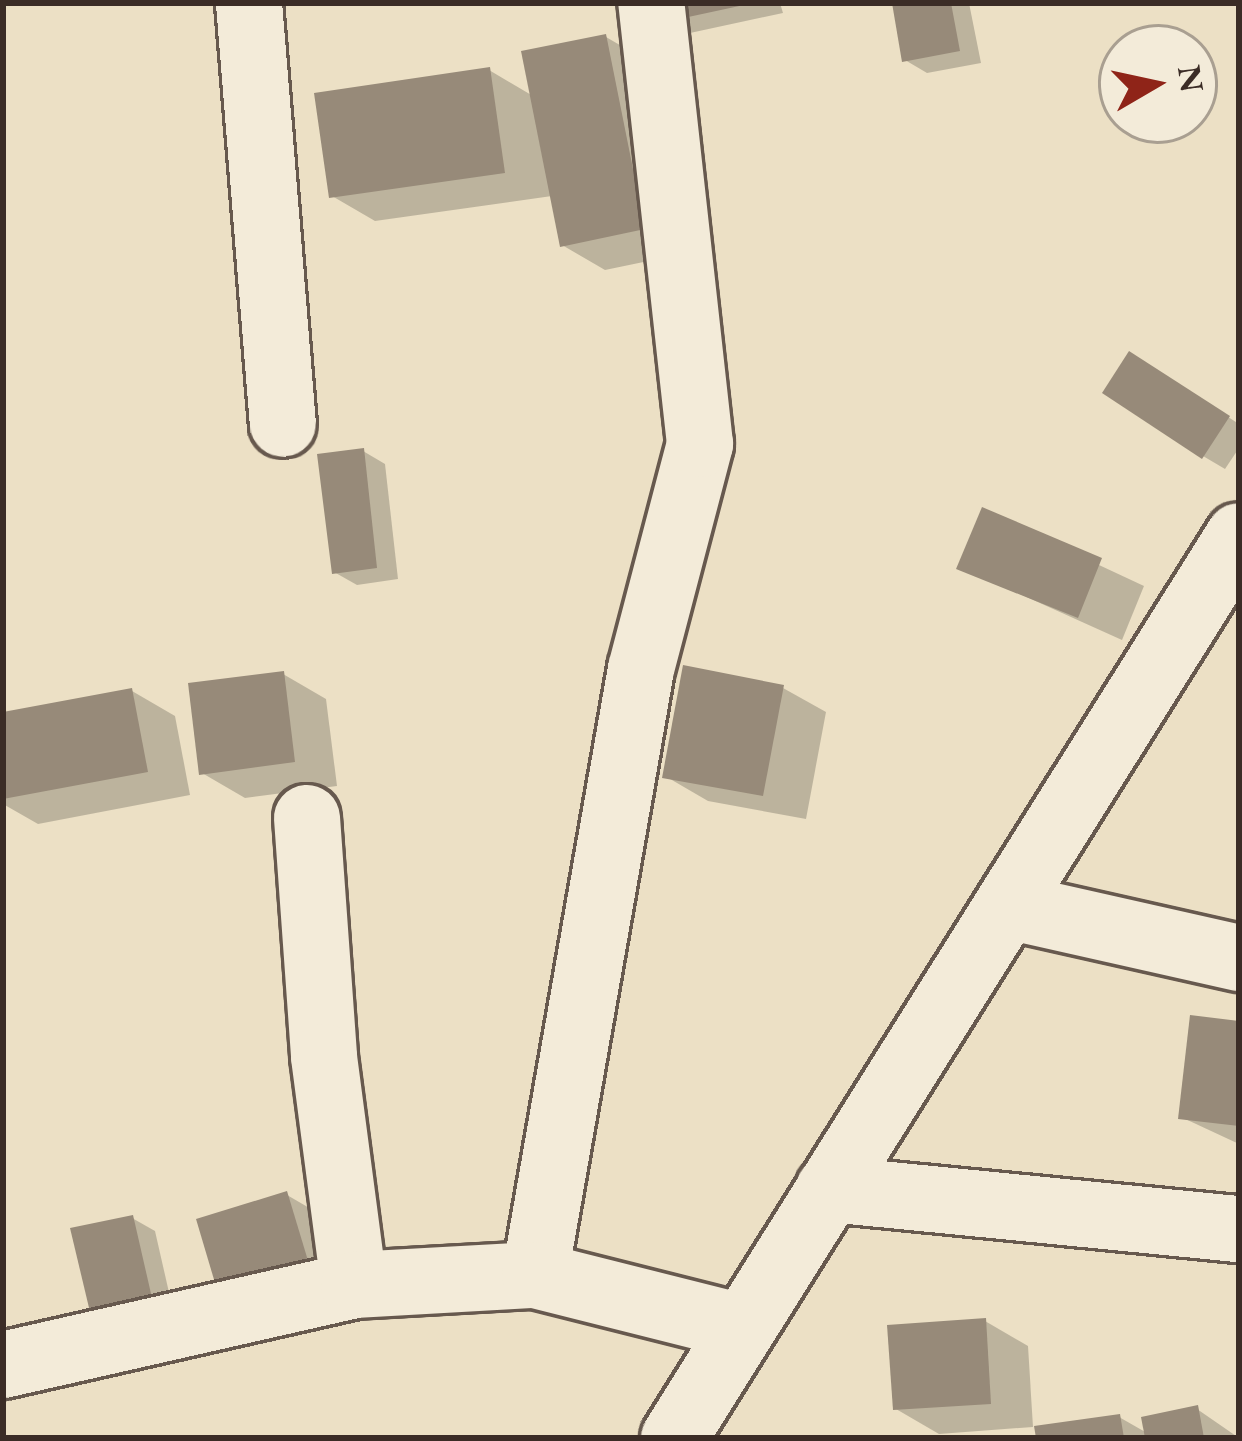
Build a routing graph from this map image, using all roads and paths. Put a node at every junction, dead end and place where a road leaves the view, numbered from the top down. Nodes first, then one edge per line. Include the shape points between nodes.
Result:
1 (249, 3) edge
2 (651, 3) edge
3 (283, 424) dead end
4 (1239, 536) edge
5 (307, 818) dead end
6 (1008, 906) junction
7 (1239, 958) edge
8 (829, 1190) junction
9 (1239, 1229) edge
10 (535, 1275) junction
11 (354, 1285) junction
12 (738, 1326) junction
13 (3, 1364) edge
14 (674, 1438) edge

1 - 3 street
2 - 10 street via 700,444 641,669
4 - 6 street
5 - 11 street via 324,1058
6 - 7 street
6 - 8 street
8 - 9 street
8 - 12 street
10 - 11 street
10 - 12 street
11 - 13 street
12 - 14 street

